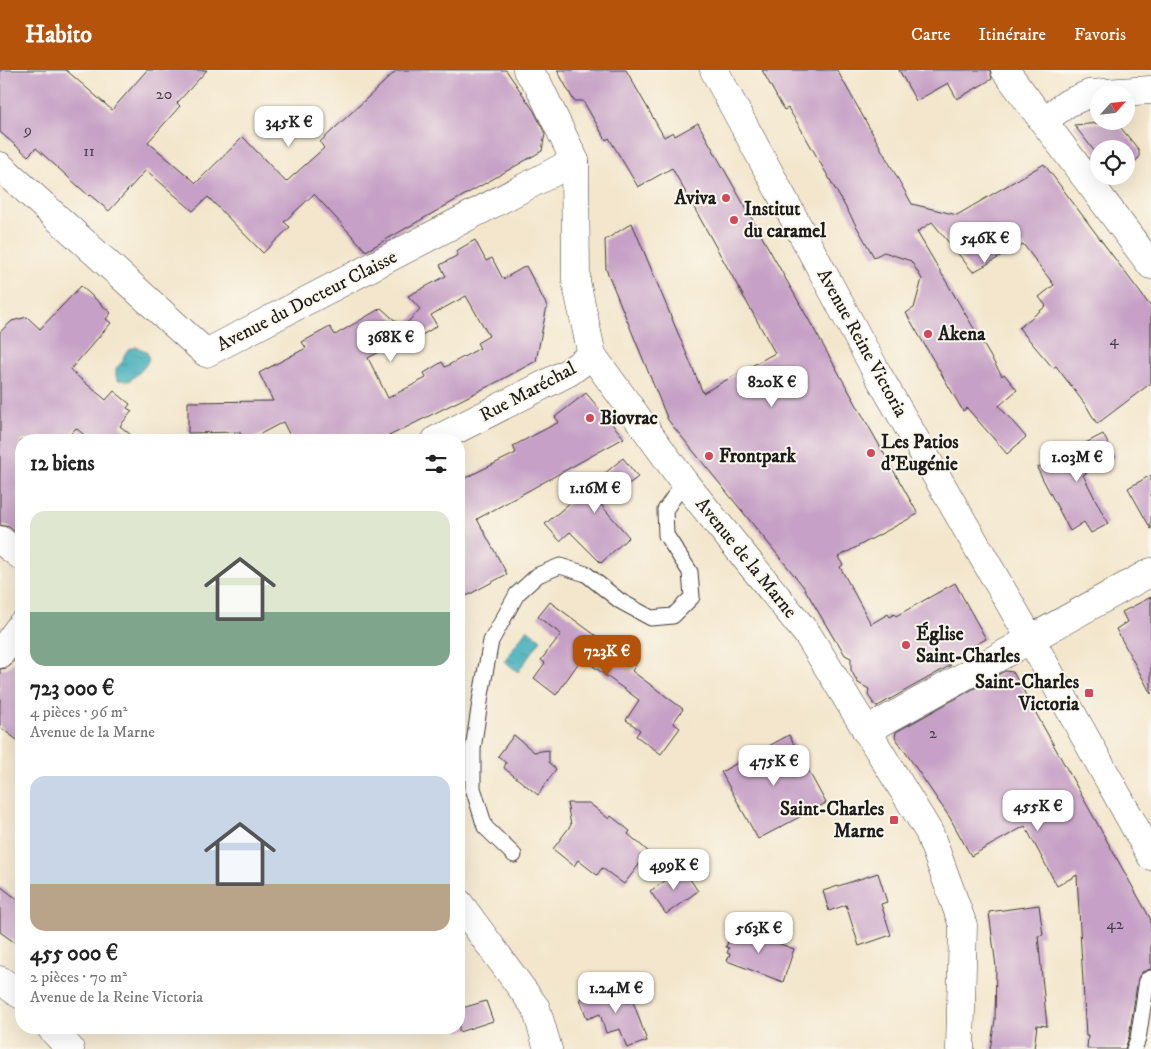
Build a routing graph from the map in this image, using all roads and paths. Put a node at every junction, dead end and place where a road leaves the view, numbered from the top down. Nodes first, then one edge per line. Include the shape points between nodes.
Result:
1 (527, 70) edge
2 (714, 70) edge
3 (1005, 70) edge
4 (1151, 90) edge
5 (1043, 120) junction
6 (575, 162) junction
7 (0, 166) edge
8 (1151, 265) edge
9 (592, 355) junction
10 (448, 434) edge
11 (684, 482) junction
12 (0, 540) edge
13 (15, 551) edge
14 (1151, 572) edge
15 (15, 633) edge
16 (1030, 639) junction
17 (0, 654) edge
18 (866, 731) junction
19 (514, 854) dead end
20 (1151, 856) edge
21 (465, 911) edge
22 (1151, 978) edge
23 (0, 980) edge
24 (15, 991) edge
25 (56, 1034) edge
26 (70, 1049) edge
27 (548, 1049) edge
28 (960, 1049) edge
29 (1134, 1049) edge

1 - 6 main road, Avenue de la Marne via 538,84
2 - 16 main road, Avenue Reine Victoria via 877,372
3 - 5 main road
4 - 5 main road via 1089,94
5 - 8 main road
6 - 7 main road, Avenue du Docteur Claisse via 206,353
6 - 9 main road, Avenue de la Marne via 576,282
9 - 10 main road, Rue Maréchal via 569,372
9 - 11 main road, Avenue de la Marne
11 - 18 main road, Avenue de la Marne via 808,636
11 - 19 lane via 665,510 666,535 690,572 692,597 673,616 651,618 586,574 560,566 538,575 517,594 491,641 473,749 473,788 485,827
12 - 13 main road
14 - 16 main road
15 - 17 main road
16 - 18 main road
16 - 20 main road, Avenue Reine Victoria
18 - 28 main road, Avenue de la Marne via 929,832 964,925
21 - 27 main road via 536,1008
22 - 29 lane via 1147,980
23 - 24 main road
25 - 26 main road

